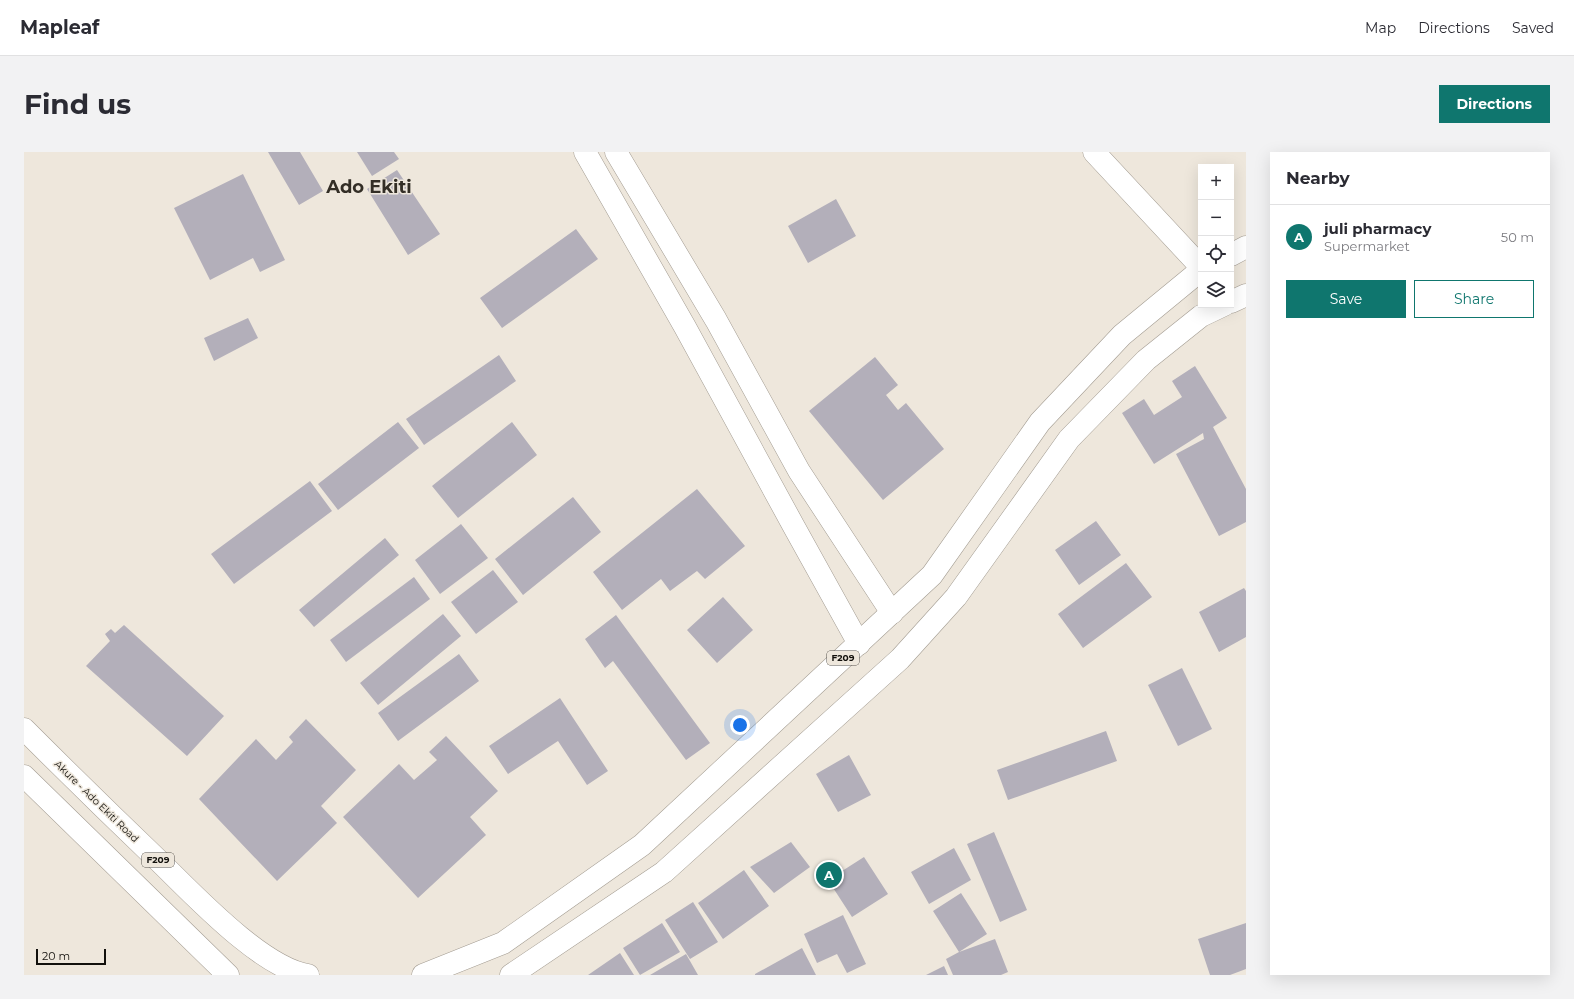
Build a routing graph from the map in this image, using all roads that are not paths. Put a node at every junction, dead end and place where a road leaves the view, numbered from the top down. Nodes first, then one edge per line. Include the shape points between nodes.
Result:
1 (585, 152) edge
2 (616, 152) edge
3 (1094, 152) edge
4 (1246, 247) edge
5 (1234, 253) edge
6 (1198, 264) edge
7 (1199, 272) edge
8 (1246, 294) edge
9 (1234, 300) edge
10 (1218, 308) edge
11 (892, 613) junction
12 (859, 644) junction
13 (24, 729) edge
14 (24, 776) edge
15 (228, 975) edge
16 (305, 975) edge
17 (423, 975) edge
18 (511, 975) edge

1 - 12 main road via 685,327
2 - 11 main road via 716,320 799,472
3 - 6 main road
4 - 5 main road
7 - 11 main road, F209 via 1122,335 1040,422 932,576
8 - 9 main road
10 - 18 main road via 1201,316 1146,360 1069,439 956,597 900,659 664,872
11 - 12 main road, F209
12 - 17 main road, F209 via 642,844 503,943
13 - 16 main road, Akure - Ado Ekiti Road / F209 via 234,932 272,961
14 - 15 main road

